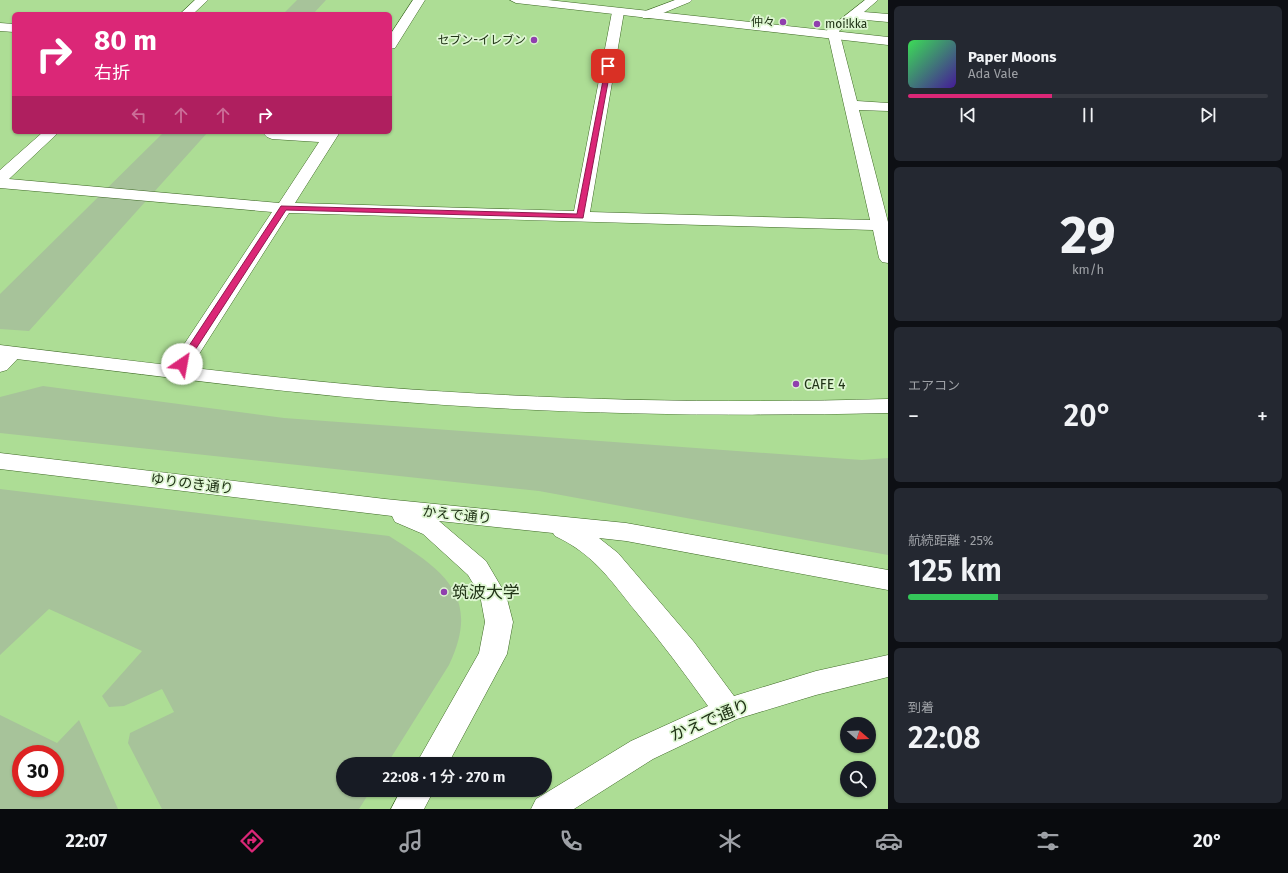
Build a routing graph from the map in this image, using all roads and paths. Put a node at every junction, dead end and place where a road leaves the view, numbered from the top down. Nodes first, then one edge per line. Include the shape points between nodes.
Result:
1 (202, 0) edge
2 (419, 0) edge
3 (516, 0) edge
4 (686, 0) edge
5 (872, 0) edge
6 (188, 12) edge
7 (618, 12) junction
8 (647, 15) junction
9 (855, 15) junction
10 (888, 18) edge
11 (0, 27) edge
12 (12, 28) edge
13 (833, 36) junction
14 (888, 41) edge
15 (392, 42) edge
16 (850, 105) junction
17 (888, 107) edge
18 (50, 134) edge
19 (272, 134) dead end
20 (331, 135) edge
21 (0, 178) edge
22 (0, 183) edge
23 (284, 208) junction
24 (581, 217) junction
25 (879, 225) junction
26 (888, 258) edge
27 (4, 357) edge
28 (176, 373) junction
29 (888, 406) edge
30 (0, 461) edge
31 (385, 507) junction
32 (554, 525) junction
33 (888, 580) edge
34 (888, 666) edge
35 (728, 710) junction
36 (436, 757) edge
37 (414, 797) edge
38 (407, 809) edge
39 (547, 809) edge

1 - 6 street
2 - 15 street
3 - 7 street
4 - 8 street
5 - 9 street
7 - 8 street
7 - 24 street
8 - 13 street
9 - 10 street
9 - 13 street via 849,16 833,30
11 - 12 street
13 - 14 street
13 - 16 street
16 - 17 street
16 - 25 street
18 - 21 street
19 - 20 street
20 - 23 street
22 - 23 street
23 - 24 street
23 - 28 street
24 - 25 street
25 - 26 street
27 - 28 street
28 - 29 street via 435,397 693,408
30 - 31 street, ゆりのき通り
31 - 32 street, かえで通り
31 - 36 street via 432,528 477,568 493,595 499,622 493,654
32 - 33 street, かえで通り via 626,532
32 - 35 street via 585,540 609,560 684,650
34 - 35 street, かえで通り via 816,683
35 - 39 street, かえで通り via 642,750
37 - 38 street

